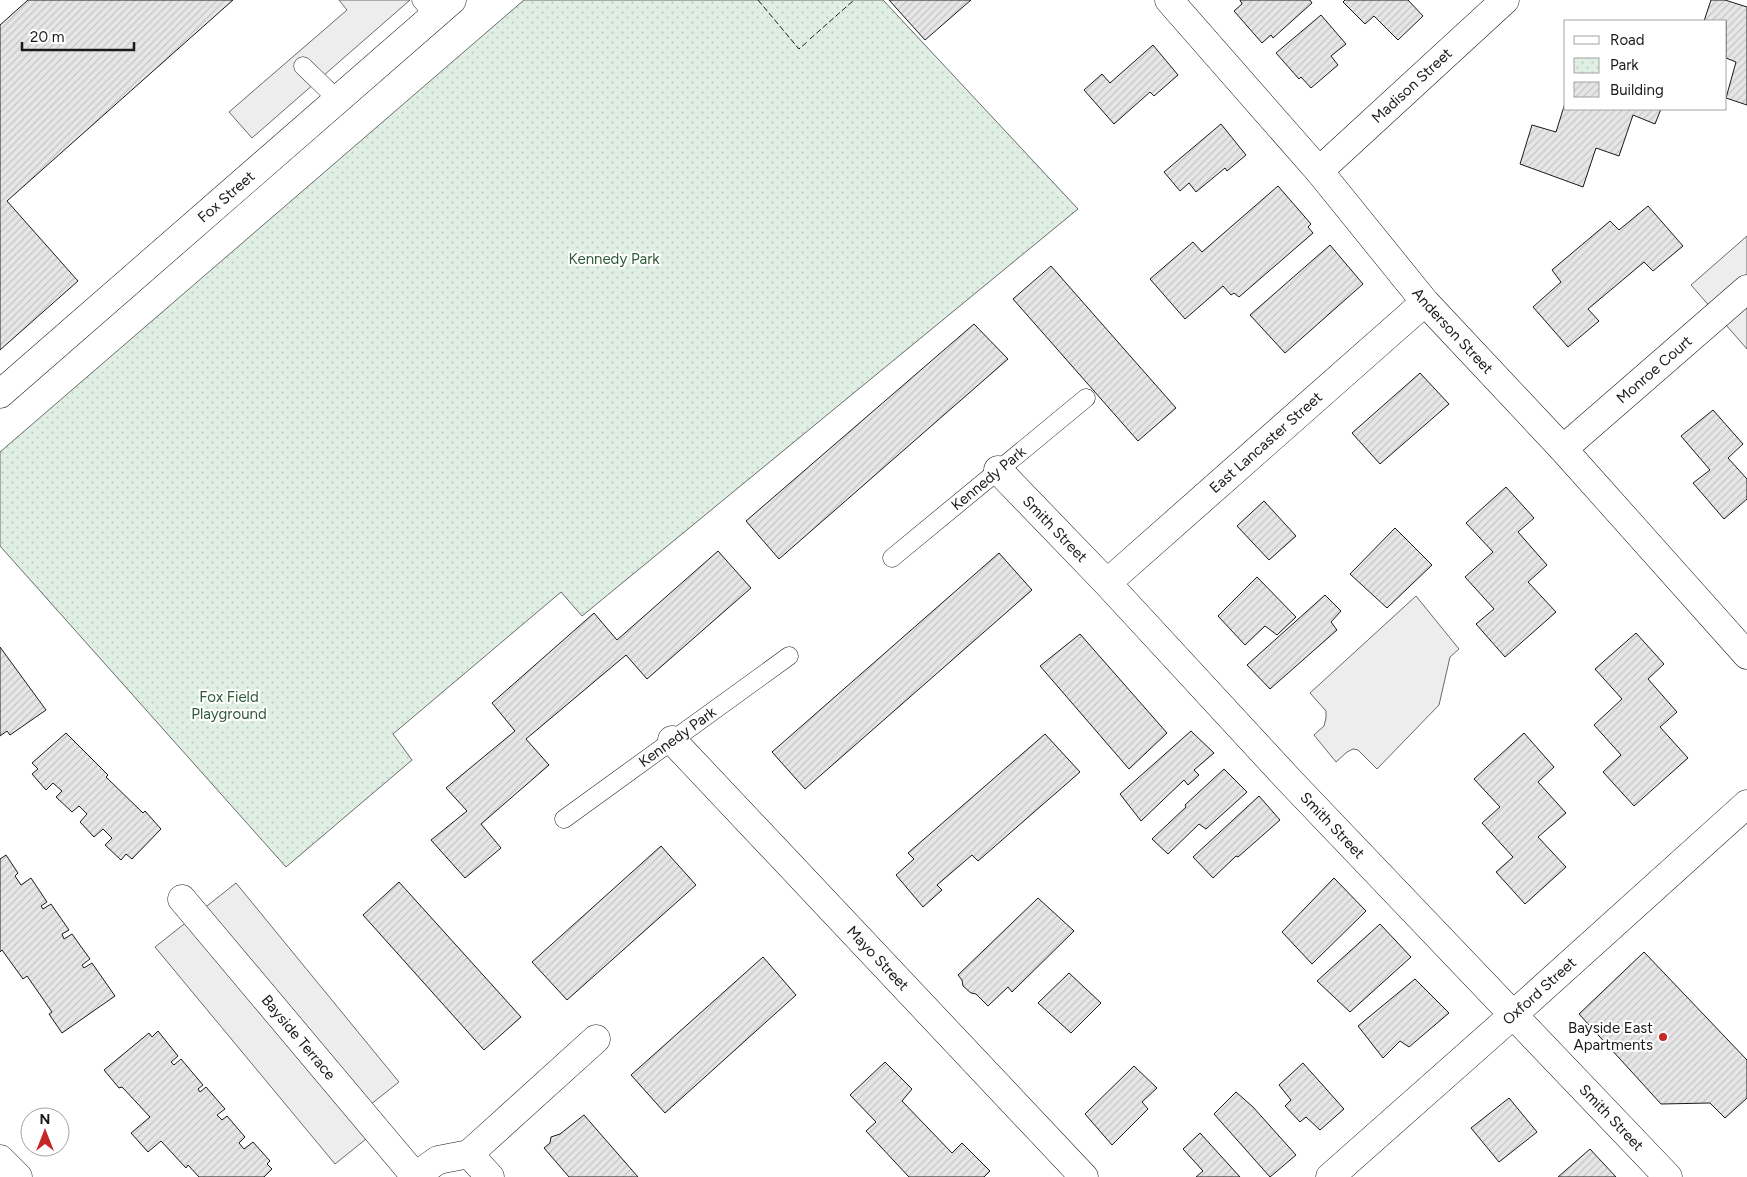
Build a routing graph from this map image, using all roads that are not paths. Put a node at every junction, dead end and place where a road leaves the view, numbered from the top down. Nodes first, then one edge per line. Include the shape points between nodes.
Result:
1 (1169, 0) edge
2 (1505, 0) edge
3 (436, 5) edge
4 (304, 66) dead end
5 (338, 100) junction
6 (1319, 171) junction
7 (1747, 290) edge
8 (1425, 302) junction
9 (0, 394) edge
10 (1086, 398) dead end
11 (1563, 449) junction
12 (998, 470) junction
13 (892, 558) dead end
14 (1107, 583) junction
15 (1747, 655) edge
16 (790, 656) dead end
17 (672, 740) junction
18 (1747, 804) edge
19 (564, 819) dead end
20 (182, 899) dead end
21 (1513, 1015) junction
22 (596, 1039) dead end
23 (469, 1154) junction
24 (0, 1159) edge
25 (18, 1177) edge
26 (414, 1177) edge
27 (490, 1177) edge
28 (1084, 1177) edge
29 (1330, 1177) edge
30 (1668, 1177) edge

1 - 6 street, Anderson Street
2 - 6 street, Madison Street
3 - 5 street, Fox Street
4 - 5 lane
5 - 9 street, Fox Street
6 - 8 street, Anderson Street
7 - 11 street, Monroe Court
8 - 11 street, Anderson Street
8 - 14 street, East Lancaster Street
10 - 12 lane, Kennedy Park
11 - 15 street, Anderson Street
12 - 13 lane, Kennedy Park
12 - 14 street, Smith Street
14 - 21 street, Smith Street
16 - 17 lane, Kennedy Park
17 - 19 lane, Kennedy Park
17 - 28 street, Mayo Street
18 - 21 street, Oxford Street
20 - 26 street, Bayside Terrace
21 - 29 street, Oxford Street
21 - 30 street, Smith Street
22 - 23 street
23 - 26 street, Bayside Terrace via 438,1160
23 - 27 street
24 - 25 street

